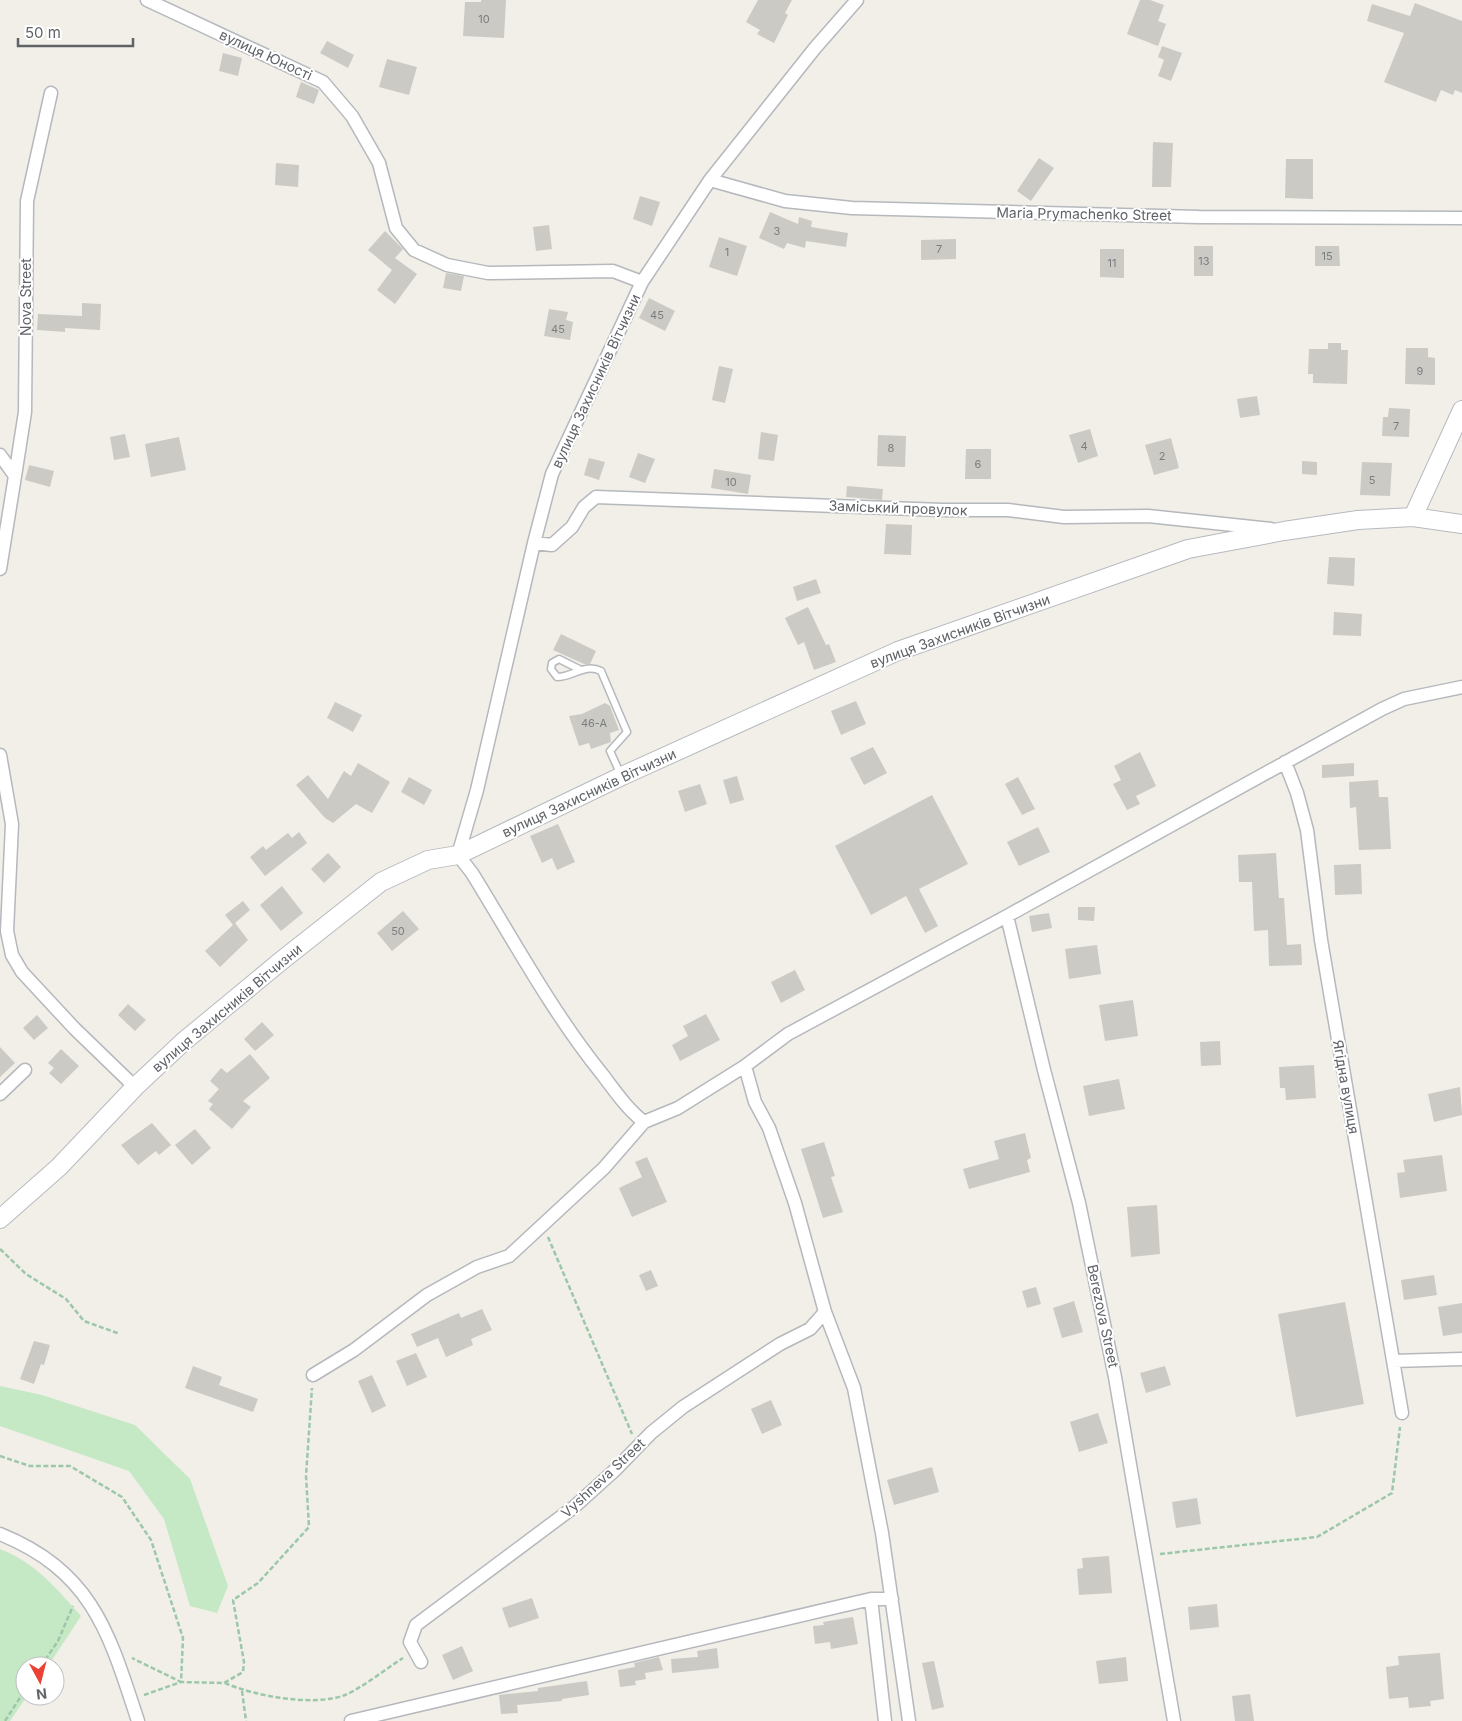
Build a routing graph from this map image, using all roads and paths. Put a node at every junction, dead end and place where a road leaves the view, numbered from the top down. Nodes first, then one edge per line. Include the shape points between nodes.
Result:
1 (147, 0) edge
2 (857, 0) edge
3 (51, 93) dead end
4 (710, 180) junction
5 (1462, 218) edge
6 (642, 282) junction
7 (1462, 410) edge
8 (0, 455) edge
9 (15, 476) junction
10 (1413, 517) junction
11 (1462, 524) edge
12 (1284, 531) junction
13 (534, 543) junction
14 (0, 569) edge
15 (581, 670) dead end
16 (1462, 687) edge
17 (0, 755) edge
18 (1285, 762) junction
19 (622, 776) junction
20 (458, 855) junction
21 (1007, 916) junction
22 (745, 1066) junction
23 (25, 1070) dead end
24 (135, 1087) junction
25 (0, 1094) edge
26 (644, 1122) junction
27 (0, 1219) edge
28 (544, 1225) junction
29 (0, 1249) edge
30 (825, 1312) junction
31 (120, 1334) dead end
32 (1462, 1359) edge
33 (1393, 1361) junction
34 (313, 1375) joint
35 (1402, 1413) joint
36 (638, 1447) junction
37 (0, 1456) edge
38 (0, 1534) edge
39 (1148, 1556) junction
40 (80, 1590) junction
41 (871, 1599) junction
42 (892, 1600) junction
43 (113, 1648) junction
44 (48, 1656) edge
45 (418, 1656) joint
46 (181, 1682) junction
47 (224, 1683) junction
48 (242, 1691) junction
49 (131, 1700) junction
50 (15, 1706) edge
51 (5, 1721) edge
52 (138, 1721) edge
53 (246, 1721) edge
54 (351, 1721) edge
55 (885, 1721) edge
56 (909, 1721) edge
57 (1174, 1721) edge

1 - 6 street, вулиця Юності via 323,82 352,116 379,163 396,228 414,250 447,265 488,273 613,271
2 - 4 street, вулиця Захисників Вітчизни
3 - 9 street, Nova Street via 27,201 25,412
4 - 5 street, Maria Prymachenko Street via 785,201 852,208 1199,217
4 - 6 street, вулиця Захисників Вітчизни
6 - 13 street, вулиця Захисників Вітчизни via 552,474
7 - 10 street
8 - 9 street
9 - 14 street, Nova Street
10 - 11 street, вулиця Захисників Вітчизни
10 - 12 street, вулиця Захисників Вітчизни via 1358,520
12 - 13 street, Заміський провулок via 1148,516 1064,517 1008,510 596,497 552,545
12 - 19 street, вулиця Захисників Вітчизни via 1188,549 898,651
13 - 20 street, вулиця Захисників Вітчизни via 477,790
15 - 19 lane via 596,668 602,671 627,732 610,751
16 - 18 street via 1404,699
17 - 24 street via 12,824 7,931 12,955 22,972 54,1007
18 - 21 street
18 - 33 street, Ягідна вулиця via 1307,830 1320,940
19 - 20 street, вулиця Захисників Вітчизни
20 - 24 street, вулиця Захисників Вітчизни via 428,860 380,882 183,1042
20 - 26 street via 586,1054 632,1112
21 - 22 street via 788,1034
21 - 39 street, Berezova Street via 1079,1203
22 - 26 street via 678,1108
22 - 30 street via 755,1102 769,1128 795,1203
23 - 25 street
24 - 27 street, вулиця Захисників Вітчизни via 60,1167
26 - 28 street via 604,1168
28 - 34 street via 508,1256 477,1267 427,1295 354,1350
28 - 36 path
29 - 31 path via 26,1274 66,1299 84,1320
30 - 36 street, Vyshneva Street via 810,1329 780,1344 683,1407
30 - 42 street via 854,1388
32 - 33 street
33 - 35 street, Ягідна вулиця
34 - 47 path via 306,1476 309,1527 258,1582 233,1600 243,1672
35 - 39 path via 1392,1493 1318,1537
36 - 45 street, Vyshneva Street via 574,1506 416,1625 410,1642
37 - 46 path via 30,1466 70,1466 122,1497 151,1540 183,1638
38 - 40 street via 31,1547 58,1566
39 - 57 street, Berezova Street
40 - 43 street via 101,1621
40 - 44 path via 58,1641
41 - 42 street
41 - 54 street
41 - 55 street
42 - 56 street
43 - 46 path
43 - 49 street
45 - 48 path via 344,1695 302,1701
46 - 47 path
46 - 49 path
47 - 48 path
48 - 53 path
49 - 52 street
50 - 51 path

